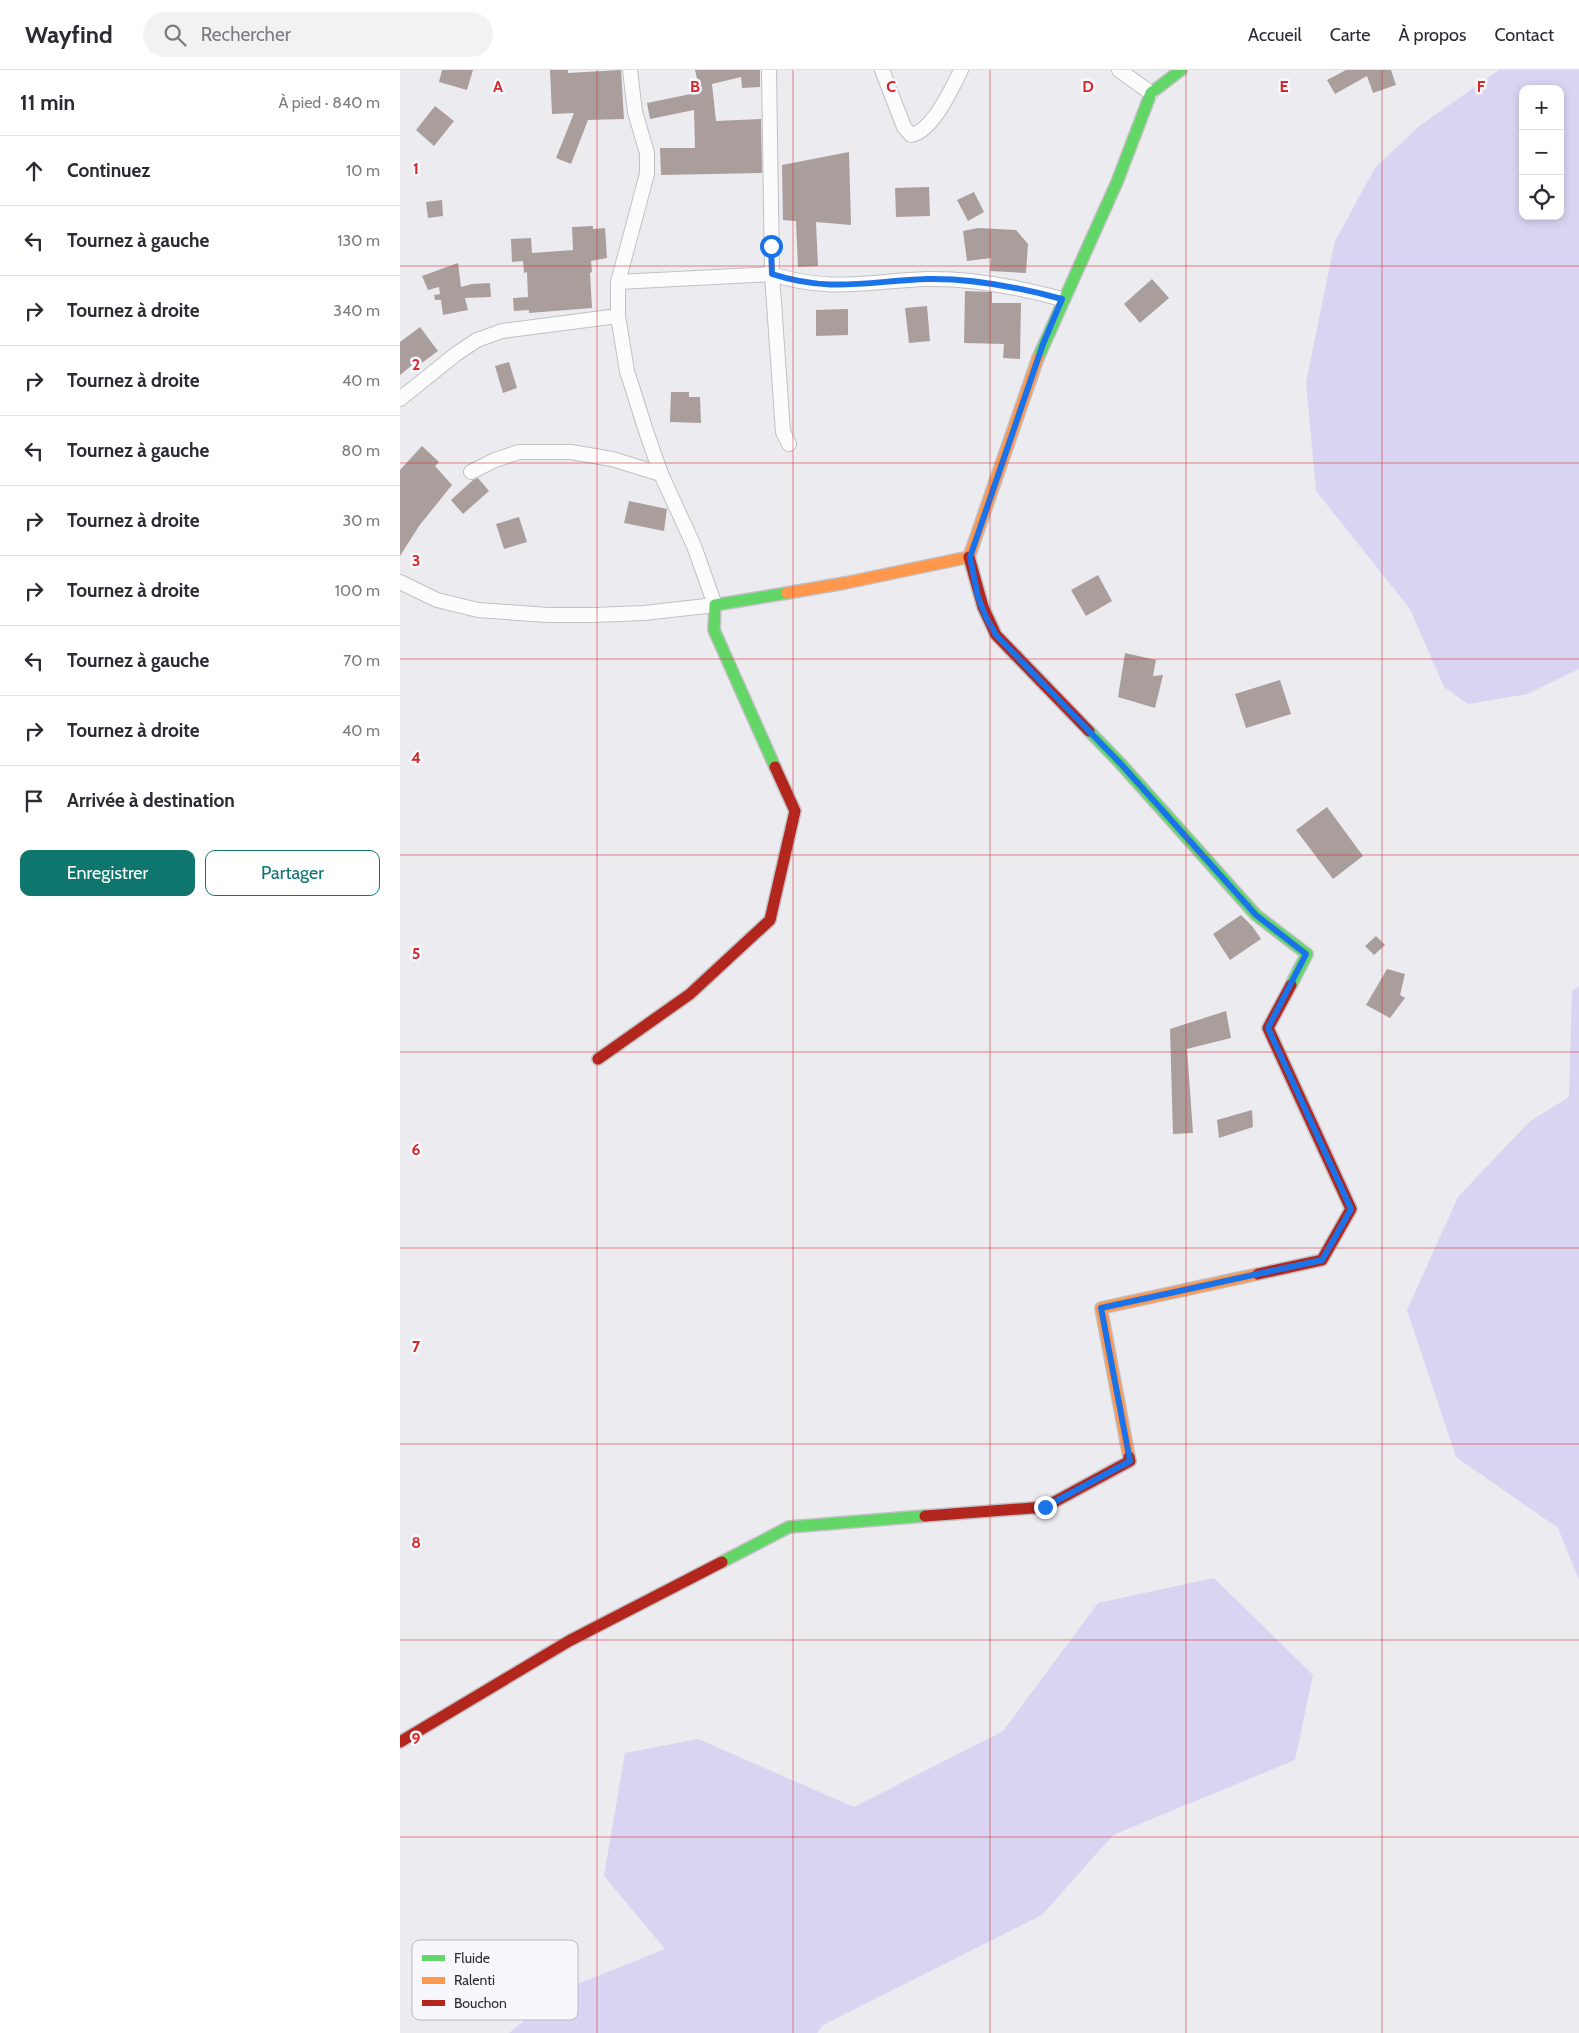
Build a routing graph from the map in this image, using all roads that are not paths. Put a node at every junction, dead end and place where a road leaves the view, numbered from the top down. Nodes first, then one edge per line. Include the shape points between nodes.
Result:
1 (630, 70) edge
2 (769, 70) edge
3 (882, 70) edge
4 (961, 70) edge
5 (1119, 70) edge
6 (1181, 70) edge
7 (1151, 92) junction
8 (772, 274) junction
9 (618, 282) junction
10 (1062, 299) junction
11 (618, 316) junction
12 (400, 399) edge
13 (789, 444) dead end
14 (471, 472) dead end
15 (661, 474) junction
16 (970, 557) junction
17 (400, 582) edge
18 (716, 605) junction
19 (598, 1058) dead end
20 (400, 1742) edge

1 - 9 street via 635,112 647,153 647,174
2 - 8 street
3 - 4 street via 904,127 911,135 922,131 931,121
5 - 7 street
6 - 7 street
7 - 10 street via 1117,182
8 - 9 street
8 - 10 street via 829,285 956,280 1017,287
8 - 13 street via 783,432
9 - 11 street
10 - 16 street via 1043,344
11 - 12 street via 502,331 477,340
11 - 15 street via 627,371
14 - 15 street via 519,452 571,452 612,459
15 - 18 street via 694,546
16 - 18 street
16 - 20 street via 978,597 996,635 1120,763 1256,915 1306,954 1268,1028 1351,1209 1322,1260 1101,1308 1130,1461 1045,1507 788,1527 569,1641
17 - 18 street via 437,600 478,610 593,615
18 - 19 street via 714,630 795,811 770,920 690,994

